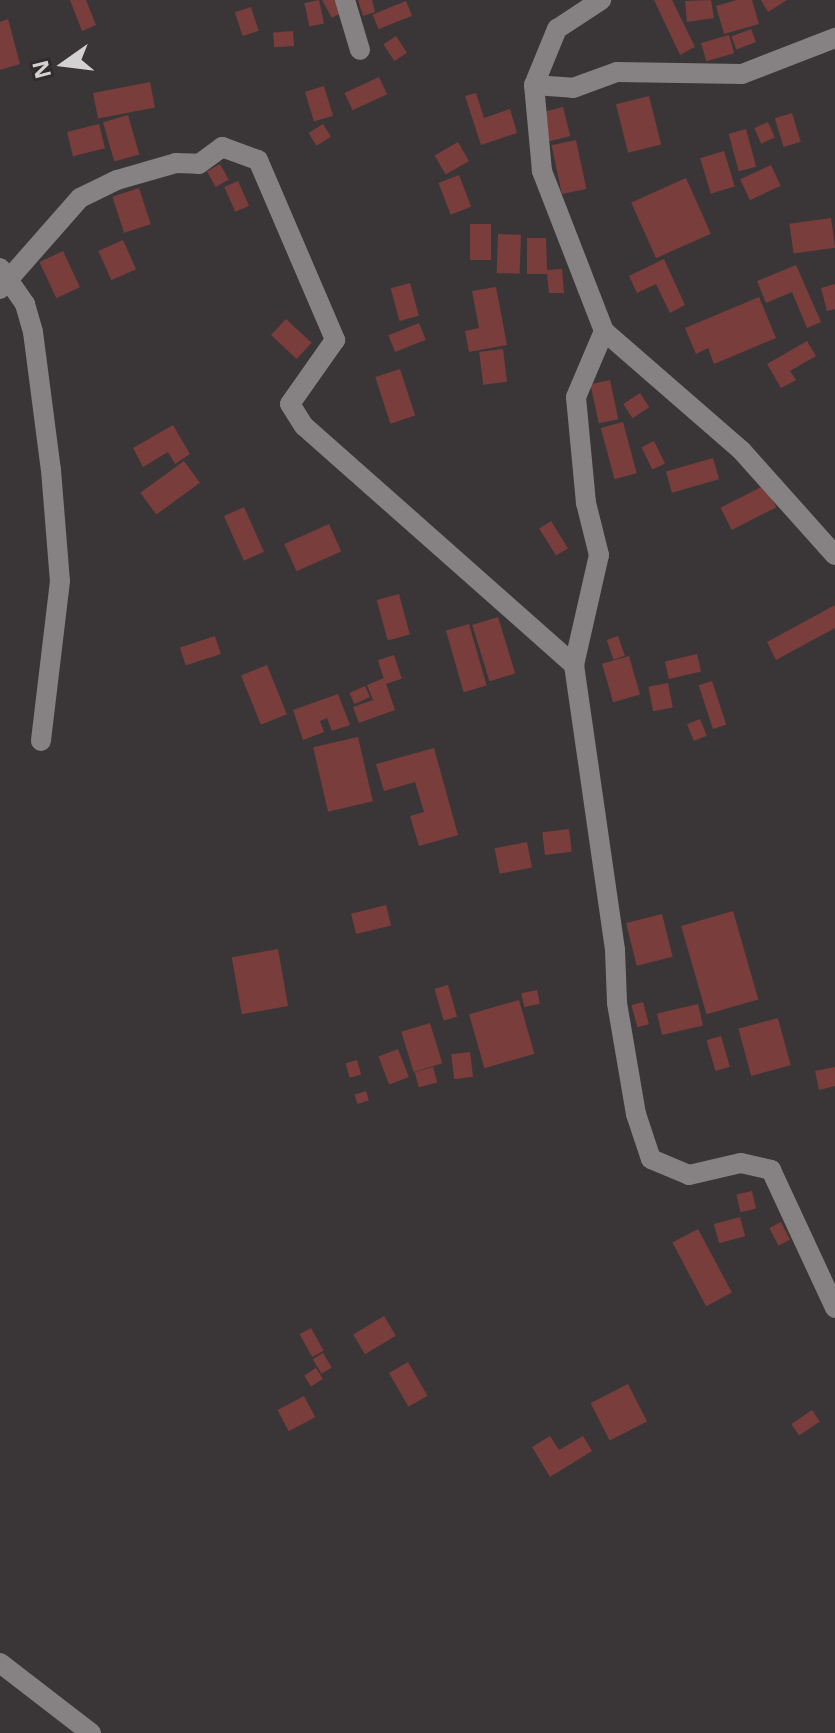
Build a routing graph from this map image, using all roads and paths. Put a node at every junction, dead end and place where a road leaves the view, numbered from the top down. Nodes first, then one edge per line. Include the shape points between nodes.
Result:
1 (345, 0) edge
2 (601, 0) edge
3 (835, 38) edge
4 (360, 50) dead end
5 (534, 85) junction
6 (4, 279) edge
7 (604, 331) junction
8 (835, 555) edge
9 (574, 665) junction
10 (41, 741) dead end
11 (835, 1308) edge
12 (0, 1663) edge
13 (91, 1733) edge

1 - 4 street
2 - 5 street via 557,29
3 - 5 street via 742,74 617,72 573,88
5 - 7 street via 542,171
6 - 9 street via 80,198 105,186 176,163 199,164 222,147 258,160 335,340 290,404 346,467
6 - 10 street via 33,332 60,581
7 - 8 street via 741,450
7 - 9 street via 576,397 586,503 599,555
9 - 11 street via 615,950 617,1003 636,1114 651,1159 689,1175 741,1163 771,1170
12 - 13 street

